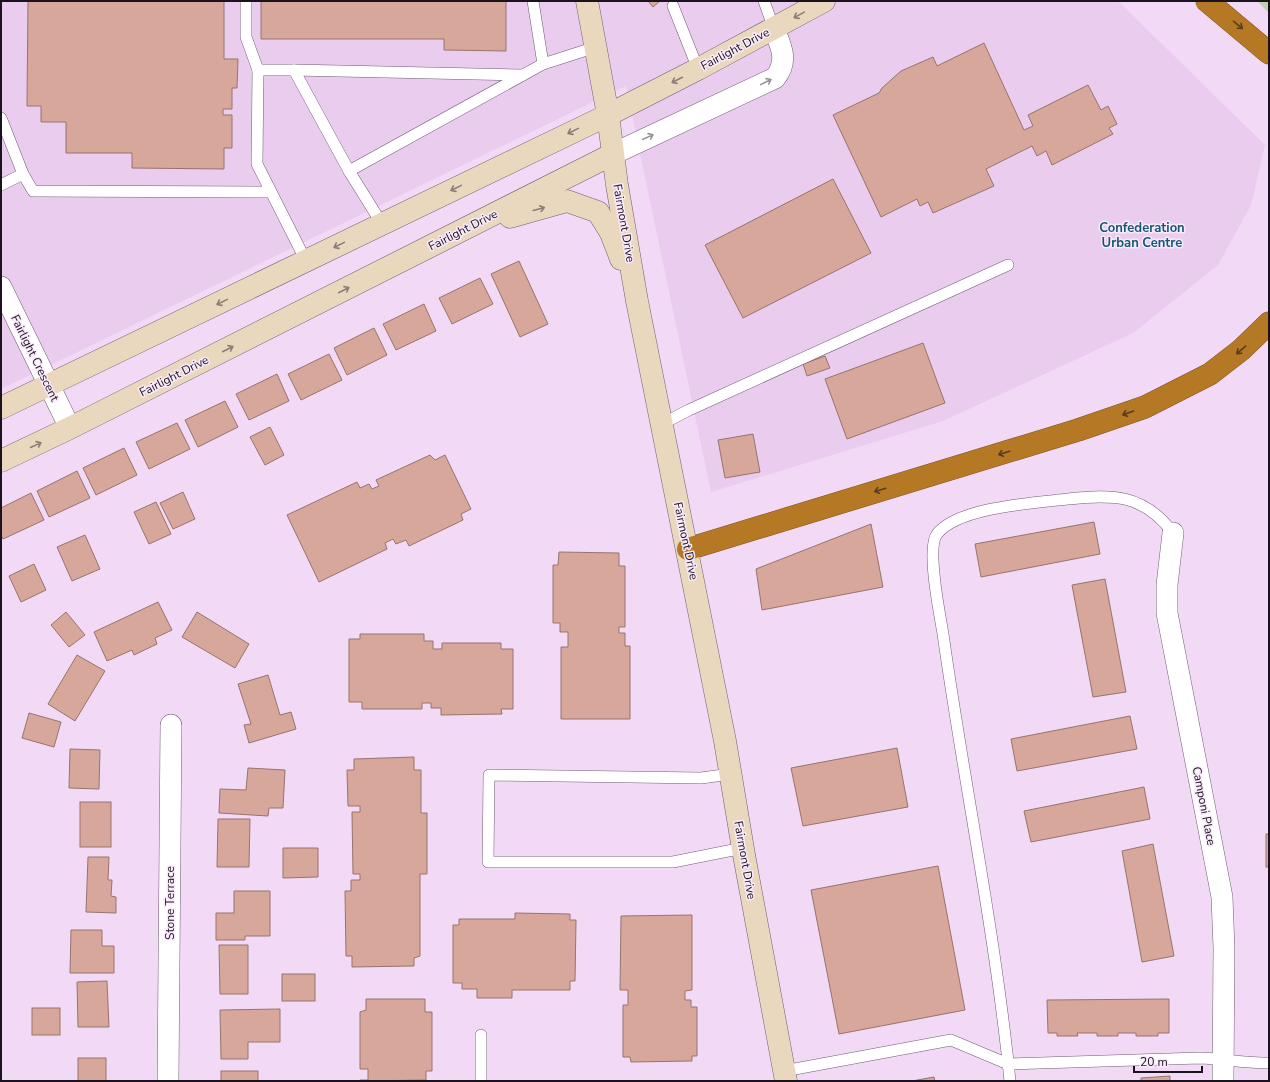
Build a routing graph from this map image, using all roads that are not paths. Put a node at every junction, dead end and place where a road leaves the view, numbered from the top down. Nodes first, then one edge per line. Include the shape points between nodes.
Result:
1 (246, 1) edge
2 (534, 1) edge
3 (587, 1) edge
4 (764, 1) edge
5 (824, 1) edge
6 (1207, 1) edge
7 (673, 6) dead end
8 (774, 29) junction
9 (596, 46) junction
10 (1269, 53) edge
11 (543, 64) junction
12 (698, 69) junction
13 (258, 70) junction
14 (294, 70) junction
15 (523, 75) junction
16 (608, 115) junction
17 (1, 118) edge
18 (613, 154) junction
19 (349, 170) junction
20 (23, 174) junction
21 (1, 184) edge
22 (271, 192) junction
23 (382, 224) junction
24 (461, 231) junction
25 (306, 261) junction
26 (1008, 265) dead end
27 (1, 287) edge
28 (637, 301) junction
29 (1269, 323) edge
30 (48, 386) junction
31 (1, 408) edge
32 (662, 424) junction
33 (70, 428) junction
34 (1, 461) edge
35 (1173, 533) joint
36 (688, 549) junction
37 (171, 725) dead end
38 (731, 774) junction
39 (743, 848) junction
40 (481, 1035) dead end
41 (1223, 1059) junction
42 (1008, 1064) junction
43 (1269, 1064) edge
44 (785, 1076) edge
45 (168, 1081) edge
46 (481, 1081) edge
47 (1010, 1081) edge
48 (1223, 1081) edge

1 - 13 lane via 246,37
2 - 11 lane
3 - 9 street, Fairmont Drive
4 - 8 lane
5 -> 8 street
6 -> 10 highway
7 - 12 lane
8 - 12 street, Fairlight Drive
18 -> 8 street, Fairlight Drive via 775,78 784,57
9 - 11 lane
9 - 16 street, Fairmont Drive
11 - 15 lane
12 -> 16 street, Fairlight Drive
13 - 14 lane
13 - 22 lane via 257,164
14 - 15 lane
14 - 19 lane
15 - 19 lane
16 - 18 street, Fairmont Drive
16 -> 23 street, Fairlight Drive
17 - 20 lane
18 - 24 street, Fairlight Drive
18 - 28 street, Fairmont Drive
19 - 23 lane
20 - 21 lane
20 - 22 lane via 33,191
22 - 25 lane
23 -> 25 street, Fairlight Drive
24 -> 28 street via 567,201 598,212 611,233
33 -> 24 street, Fairlight Drive
25 -> 30 street, Fairlight Drive
26 - 32 lane
27 - 30 street, Fairlight Crescent
28 - 32 street, Fairmont Drive
29 -> 36 highway via 1241,350 1210,374 1145,407 1078,430
30 - 31 street, Fairlight Drive
30 - 33 street, Fairlight Crescent
32 - 36 street, Fairmont Drive
34 -> 33 street, Fairlight Drive
35 - 41 street, Camponi Place via 1167,586 1168,613 1222,897
35 - 42 lane via 1163,519 1137,502 1088,498 979,511 951,522 936,536 932,551 942,632 996,965
36 - 38 street, Fairmont Drive
37 - 45 street, Stone Terrace
38 - 39 street, Fairmont Drive
38 - 39 lane via 701,778 489,775 488,862 673,862
39 - 44 street, Fairmont Drive
40 - 46 lane
41 - 42 lane
41 - 43 lane
41 - 48 street, Camponi Place
42 - 44 lane via 951,1040
42 - 47 lane

